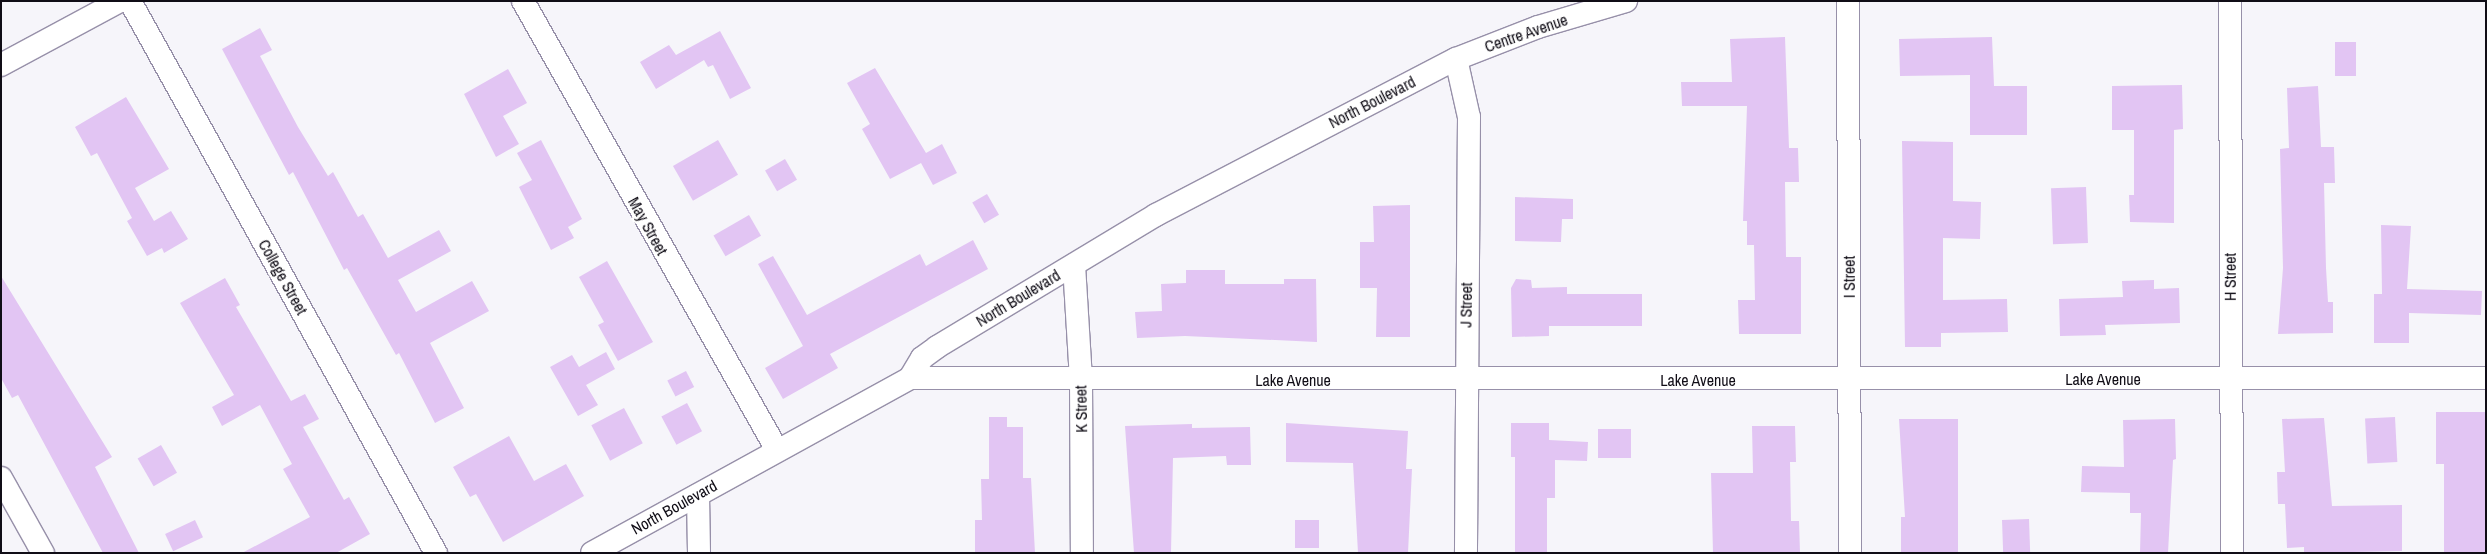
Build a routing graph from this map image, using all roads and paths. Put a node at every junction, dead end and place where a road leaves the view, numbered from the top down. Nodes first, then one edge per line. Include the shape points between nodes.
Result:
1 (120, 1) edge
2 (130, 1) edge
3 (523, 1) edge
4 (1626, 1) edge
5 (1848, 1) edge
6 (2230, 1) edge
7 (1456, 58) junction
8 (1, 65) edge
9 (1074, 265) junction
10 (910, 378) junction
11 (2486, 378) edge
12 (1081, 379) junction
13 (2231, 379) junction
14 (1465, 380) junction
15 (1849, 380) junction
16 (777, 450) junction
17 (1, 478) edge
18 (698, 494) junction
19 (43, 553) edge
20 (436, 553) edge
21 (592, 553) edge
22 (699, 553) edge
23 (1082, 553) edge
24 (1466, 553) edge
25 (1850, 553) edge
26 (2232, 553) edge

1 - 8 street
2 - 20 street, College Street
3 - 16 street, May Street
4 - 7 street, Centre Avenue via 1538,27
5 - 15 street, I Street
6 - 13 street, H Street
7 - 9 street, North Boulevard via 1156,215
7 - 14 street, J Street via 1469,118
9 - 10 street, North Boulevard via 937,347 922,358
9 - 12 street, K Street
10 - 12 street, Lake Avenue
10 - 16 street, North Boulevard
11 - 13 street, Lake Avenue
12 - 14 street, Lake Avenue
12 - 23 street, K Street
13 - 15 street, Lake Avenue
13 - 26 street, H Street
14 - 15 street, Lake Avenue
14 - 24 street, J Street
15 - 25 street, I Street
16 - 18 street, North Boulevard
17 - 19 street
18 - 21 street, North Boulevard
18 - 22 street

